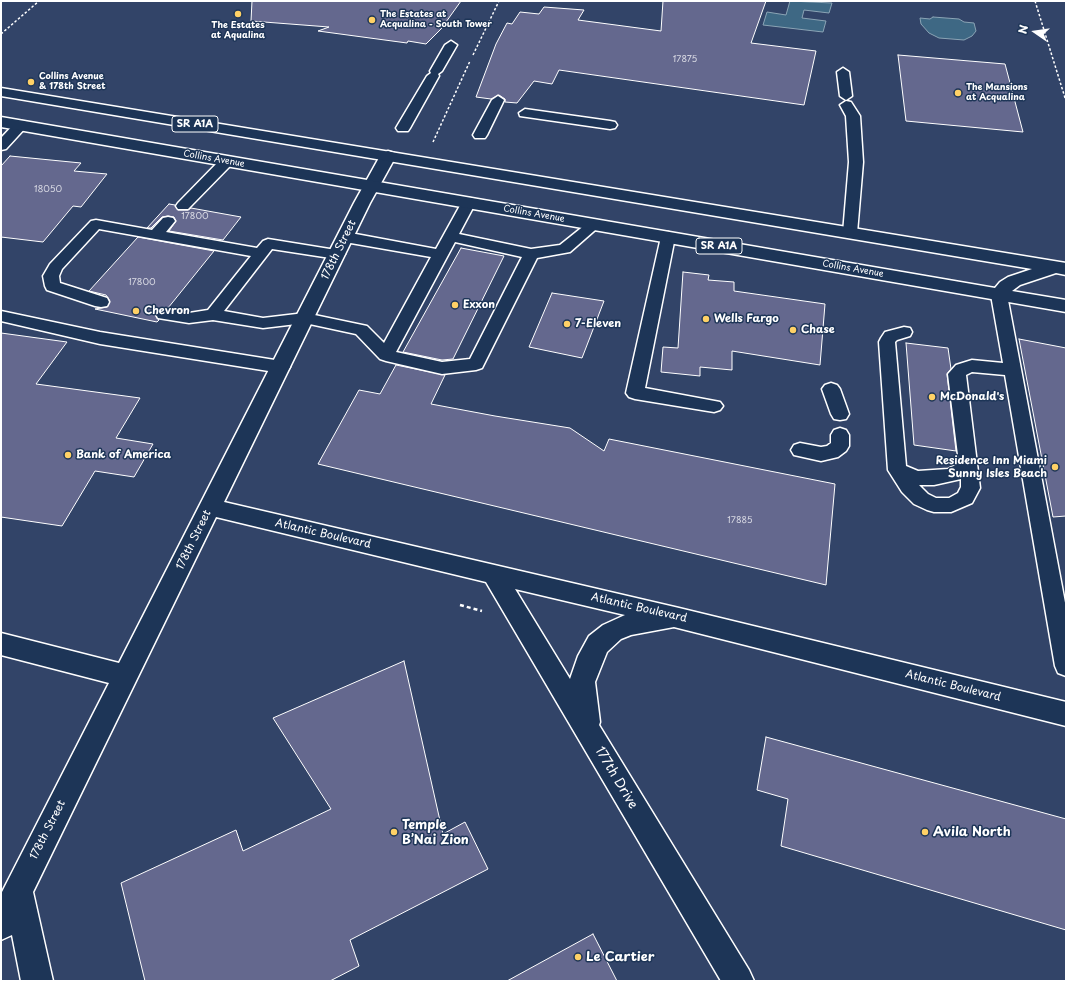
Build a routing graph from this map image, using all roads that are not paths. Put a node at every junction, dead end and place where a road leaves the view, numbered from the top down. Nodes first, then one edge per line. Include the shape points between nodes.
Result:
1 (451, 45) dead end
2 (843, 72) dead end
3 (1, 92) edge
4 (498, 100) dead end
5 (525, 113) dead end
6 (1, 122) edge
7 (610, 125) dead end
8 (21, 126) junction
9 (403, 128) dead end
10 (480, 135) dead end
11 (3, 142) edge
12 (388, 156) junction
13 (227, 161) junction
14 (371, 186) junction
15 (469, 202) junction
16 (183, 206) dead end
17 (168, 221) dead end
18 (595, 224) junction
19 (850, 233) junction
20 (156, 235) junction
21 (449, 236) junction
22 (345, 237) junction
23 (668, 237) junction
24 (261, 253) junction
25 (337, 254) junction
26 (439, 254) junction
27 (530, 254) junction
28 (1061, 268) edge
29 (999, 295) junction
30 (101, 302) dead end
31 (1066, 306) edge
32 (164, 314) dead end
33 (213, 315) junction
34 (1, 316) edge
35 (305, 318) junction
36 (904, 332) dead end
37 (386, 355) junction
38 (281, 367) junction
39 (1012, 370) junction
40 (831, 389) dead end
41 (714, 406) dead end
42 (840, 414) dead end
43 (840, 435) dead end
44 (800, 450) dead end
45 (969, 466) junction
46 (897, 470) junction
47 (210, 507) junction
48 (494, 575) junction
49 (679, 618) junction
50 (1, 644) edge
51 (1066, 666) edge
52 (125, 676) junction
53 (1066, 714) edge
54 (589, 733) junction
55 (18, 891) junction
56 (1, 925) edge
57 (37, 981) edge
58 (738, 981) edge

1 - 9 lane
2 - 19 lane via 846,101 853,116 856,162
3 - 12 main road, SR A1A
4 - 10 lane
5 - 7 lane
6 - 8 main road, Collins Avenue / SR A1A
8 - 11 lane
8 - 13 main road, Collins Avenue / SR A1A
12 - 14 main road, 178th Street
12 - 19 main road, SR A1A
13 - 14 main road, Collins Avenue / SR A1A
13 - 16 lane
14 - 15 main road, Collins Avenue / SR A1A
14 - 22 main road, 178th Street
15 - 18 main road, Collins Avenue / SR A1A
15 - 21 lane
17 - 20 lane
18 - 23 main road, Collins Avenue / SR A1A
18 - 27 lane via 565,249
19 - 28 main road, SR A1A
20 - 24 lane
20 - 30 lane via 96,224 55,267 51,276 53,286
21 - 26 lane
21 - 27 lane
22 - 25 main road, 178th Street
22 - 26 lane
23 - 29 main road, Collins Avenue / SR A1A
23 - 41 lane via 635,393
24 - 25 lane via 268,244
24 - 33 lane
25 - 35 main road, 178th Street
26 - 37 lane
27 - 37 lane via 476,364 442,368
28 - 29 main road via 1014,281
29 - 31 main road, Collins Avenue / SR A1A
29 - 39 lane
32 - 33 lane via 189,318
33 - 35 lane via 263,323
34 - 38 lane via 100,338
35 - 37 lane via 361,330
35 - 38 main road, 178th Street
36 - 46 lane via 891,336 887,342
38 - 47 main road, 178th Street
39 - 45 lane via 972,366 962,369 957,374
39 - 51 lane
40 - 42 lane
43 - 44 lane via 840,446 832,452 821,454
45 - 46 lane via 952,475 934,478 916,478
45 - 46 lane via 971,488 965,498 950,505 934,505 921,499
47 - 48 main road, Atlantic Boulevard
47 - 52 main road, 178th Street
48 - 49 main road, Atlantic Boulevard
48 - 54 main road, 177th Drive
49 - 53 main road, Atlantic Boulevard
49 - 54 main road via 628,625 612,632 598,644 582,682
50 - 52 main road
52 - 55 main road, 178th Street
54 - 58 main road, 177th Drive
55 - 56 main road, 178th Street
55 - 57 main road

